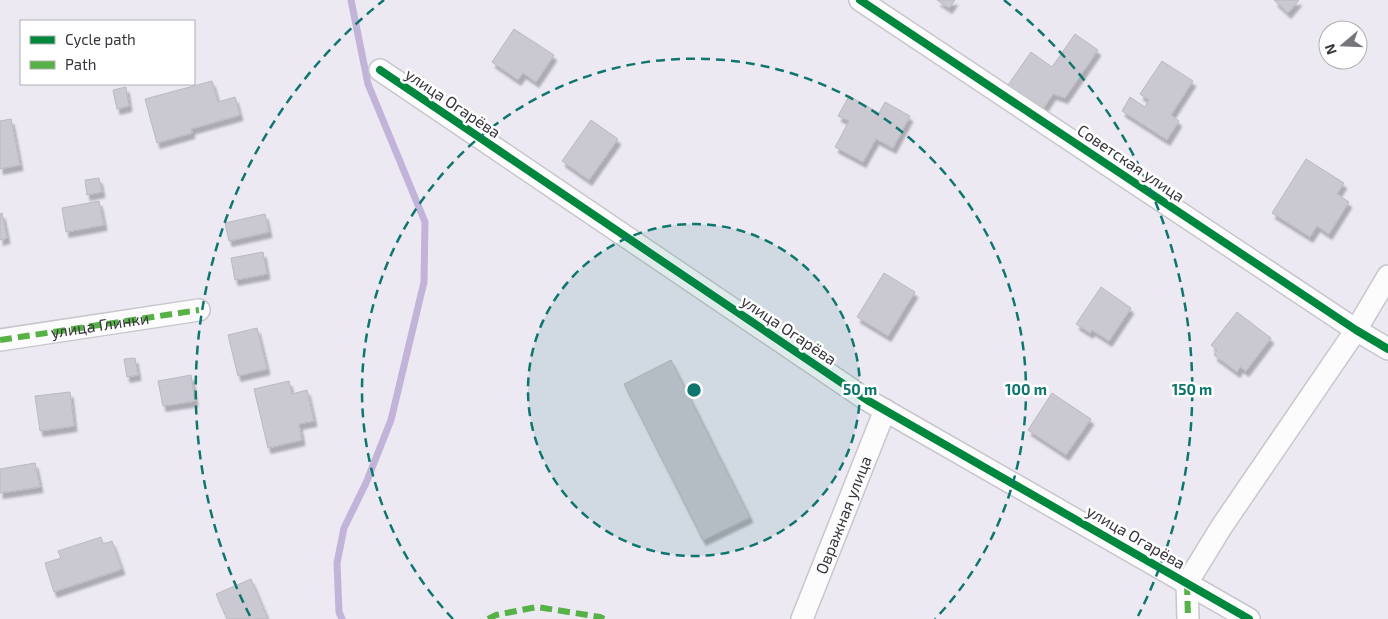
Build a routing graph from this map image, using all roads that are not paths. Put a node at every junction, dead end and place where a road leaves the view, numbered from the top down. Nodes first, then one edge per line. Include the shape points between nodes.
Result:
1 (860, 0) edge
2 (380, 70) dead end
3 (1388, 276) edge
4 (199, 310) dead end
5 (1356, 330) junction
6 (0, 340) edge
7 (1388, 349) edge
8 (885, 410) junction
9 (1187, 583) junction
10 (802, 619) edge
11 (1188, 619) edge
12 (1249, 619) edge

1 - 5 street, Советская улица
2 - 8 street, улица Огарёва
3 - 5 street
4 - 6 street, улица Глинки
5 - 7 street, Советская улица
5 - 9 street via 1222,526
8 - 9 street, улица Огарёва
8 - 10 street, Овражная улица
9 - 11 street
9 - 12 street, улица Огарёва

